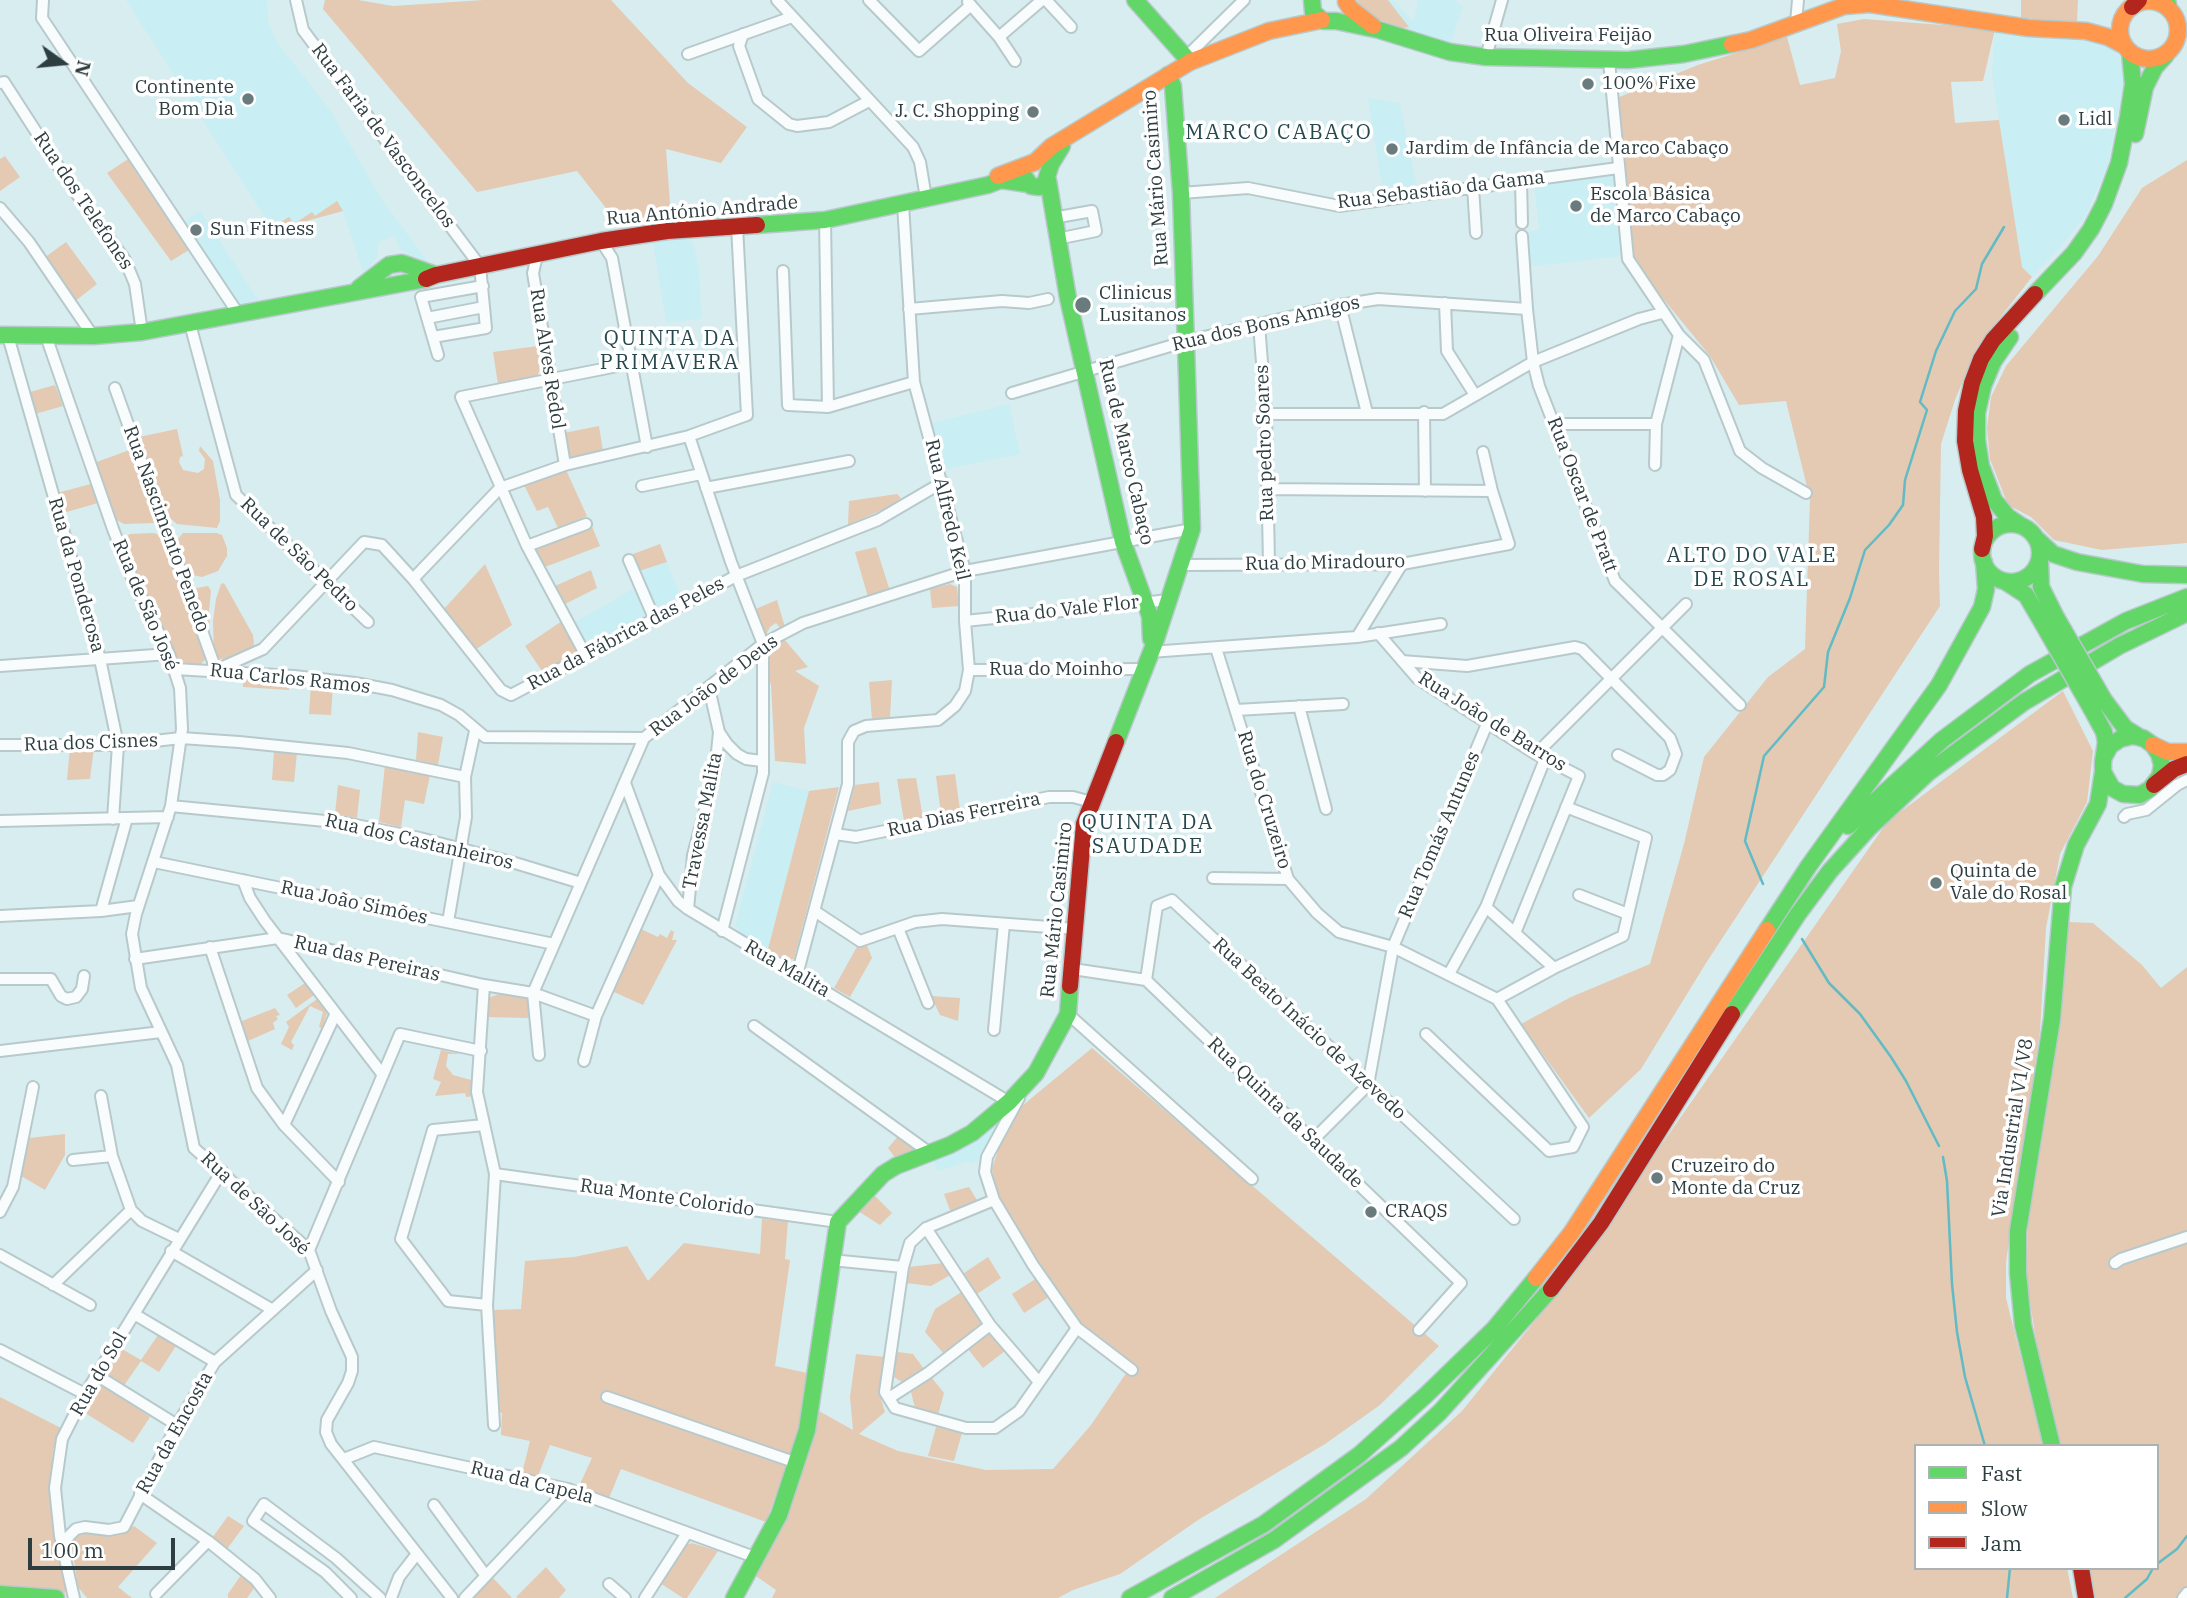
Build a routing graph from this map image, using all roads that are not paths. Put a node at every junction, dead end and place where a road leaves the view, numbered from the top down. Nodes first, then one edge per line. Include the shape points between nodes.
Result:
1 (43, 0) edge
2 (296, 0) edge
3 (777, 0) edge
4 (869, 0) edge
5 (1044, 0) edge
6 (1135, 0) edge
7 (1244, 0) edge
8 (1502, 0) edge
9 (1798, 0) edge
10 (1312, 1) edge
11 (1346, 1) edge
12 (969, 3) edge
13 (2132, 7) edge
14 (2174, 11) edge
15 (792, 17) junction
16 (1329, 21) junction
17 (1797, 23) junction
18 (1072, 27) dead end
19 (1279, 28) junction
20 (1379, 30) junction
21 (2086, 31) junction
22 (743, 34) junction
23 (999, 37) junction
24 (2175, 46) edge
25 (2127, 49) junction
26 (688, 54) dead end
27 (1191, 55) junction
28 (1486, 57) junction
29 (1016, 61) dead end
30 (1609, 61) junction
31 (1168, 75) junction
32 (0, 83) edge
33 (869, 101) junction
34 (1618, 168) junction
35 (1040, 170) junction
36 (1521, 181) junction
37 (1029, 185) junction
38 (972, 187) junction
39 (1473, 187) junction
40 (1181, 193) junction
41 (926, 198) junction
42 (903, 204) junction
43 (0, 208) edge
44 (1053, 218) junction
45 (825, 220) junction
46 (1522, 223) dead end
47 (737, 226) junction
48 (1476, 233) dead end
49 (1522, 236) dead end
50 (1057, 239) junction
51 (601, 241) junction
52 (541, 254) junction
53 (407, 265) junction
54 (480, 266) junction
55 (783, 271) dead end
56 (436, 275) junction
57 (392, 279) junction
58 (483, 286) junction
59 (1048, 299) dead end
60 (1445, 303) junction
61 (1340, 305) junction
62 (484, 307) junction
63 (909, 309) junction
64 (1527, 309) junction
65 (1662, 313) junction
66 (239, 315) junction
67 (427, 318) junction
68 (191, 324) junction
69 (1259, 324) junction
70 (142, 332) junction
71 (4, 335) edge
72 (1679, 335) junction
73 (46, 336) junction
74 (93, 336) junction
75 (433, 337) junction
76 (1186, 341) junction
77 (438, 355) dead end
78 (1533, 362) junction
79 (633, 363) junction
80 (1085, 372) junction
81 (549, 381) junction
82 (914, 382) junction
83 (115, 388) dead end
84 (1012, 393) dead end
85 (1475, 395) junction
86 (828, 407) junction
87 (1424, 412) junction
88 (1367, 413) junction
89 (1266, 414) junction
90 (1555, 424) junction
91 (1656, 424) junction
92 (689, 436) junction
93 (648, 447) junction
94 (1483, 452) dead end
95 (849, 461) dead end
96 (565, 465) junction
97 (1655, 465) dead end
98 (701, 474) junction
99 (943, 482) junction
100 (642, 486) dead end
101 (500, 488) junction
102 (706, 488) junction
103 (1267, 489) junction
104 (1425, 491) junction
105 (1492, 491) junction
106 (1806, 493) dead end
107 (586, 524) dead end
108 (2020, 525) junction
109 (1192, 529) junction
110 (2038, 540) junction
111 (1123, 542) junction
112 (527, 546) junction
113 (1983, 556) junction
114 (629, 560) dead end
115 (2040, 561) junction
116 (1269, 563) junction
117 (1402, 564) junction
118 (1180, 565) junction
119 (965, 571) junction
120 (2187, 575) edge
121 (736, 576) junction
122 (413, 579) junction
123 (327, 581) junction
124 (2006, 582) junction
125 (2187, 597) edge
126 (1169, 600) junction
127 (1146, 601) junction
128 (1686, 604) dead end
129 (2187, 613) edge
130 (654, 618) junction
131 (2050, 620) junction
132 (965, 621) junction
133 (368, 622) dead end
134 (1441, 624) dead end
135 (2187, 626) edge
136 (1664, 628) junction
137 (1378, 633) junction
138 (1357, 637) junction
139 (763, 644) junction
140 (2119, 646) junction
141 (1216, 648) junction
142 (1150, 652) junction
143 (169, 654) junction
144 (585, 654) junction
145 (100, 659) junction
146 (1402, 661) junction
147 (0, 666) edge
148 (175, 668) junction
149 (1143, 669) junction
150 (216, 670) junction
151 (969, 670) junction
152 (1612, 678) junction
153 (709, 688) junction
154 (1343, 704) dead end
155 (2097, 704) junction
156 (1740, 705) dead end
157 (1300, 706) junction
158 (1236, 710) junction
159 (1487, 723) junction
160 (475, 731) junction
161 (719, 732) junction
162 (181, 738) junction
163 (644, 738) junction
164 (2148, 742) junction
165 (118, 745) junction
166 (0, 746) edge
167 (2187, 752) edge
168 (1618, 755) dead end
169 (1541, 757) junction
170 (762, 761) junction
171 (2104, 764) junction
172 (2187, 764) edge
173 (465, 777) junction
174 (2187, 780) edge
175 (625, 783) junction
176 (2154, 785) junction
177 (2128, 795) junction
178 (1092, 802) junction
179 (1566, 807) junction
180 (1326, 809) dead end
181 (170, 811) junction
182 (2124, 817) dead end
183 (127, 818) junction
184 (113, 819) junction
185 (2091, 820) junction
186 (0, 821) edge
187 (835, 834) junction
188 (460, 849) junction
189 (154, 862) junction
190 (1808, 867) junction
191 (659, 875) junction
192 (1213, 878) dead end
193 (1288, 878) junction
194 (243, 880) junction
195 (581, 883) junction
196 (1579, 895) dead end
197 (138, 906) junction
198 (1486, 908) junction
199 (688, 909) junction
200 (102, 911) junction
201 (816, 912) junction
202 (1628, 914) junction
203 (0, 916) edge
204 (448, 922) junction
205 (1004, 924) junction
206 (898, 928) junction
207 (1076, 929) junction
208 (722, 931) junction
209 (1515, 933) junction
210 (278, 938) junction
211 (554, 944) junction
212 (210, 947) junction
213 (1393, 947) junction
214 (135, 959) junction
215 (1554, 968) junction
216 (1073, 969) junction
217 (1449, 974) junction
218 (797, 975) junction
219 (84, 976) dead end
220 (0, 979) edge
221 (1146, 980) junction
222 (484, 985) junction
223 (533, 993) junction
224 (1497, 999) junction
225 (928, 1003) dead end
226 (335, 1014) junction
227 (1068, 1014) junction
228 (596, 1016) junction
229 (754, 1026) dead end
230 (994, 1030) dead end
231 (161, 1032) junction
232 (1426, 1034) dead end
233 (0, 1051) edge
234 (481, 1051) junction
235 (540, 1055) dead end
236 (584, 1061) dead end
237 (383, 1076) junction
238 (1028, 1083) junction
239 (1368, 1085) junction
240 (33, 1087) dead end
241 (101, 1096) dead end
242 (1009, 1102) junction
243 (284, 1125) junction
244 (484, 1125) junction
245 (1313, 1140) junction
246 (930, 1153) junction
247 (112, 1156) junction
248 (73, 1160) dead end
249 (222, 1171) junction
250 (495, 1174) junction
251 (1252, 1179) dead end
252 (339, 1182) junction
253 (994, 1200) junction
254 (131, 1210) junction
255 (0, 1212) edge
256 (1514, 1219) dead end
257 (838, 1223) junction
258 (926, 1228) junction
259 (2187, 1237) edge
260 (179, 1239) junction
261 (309, 1250) junction
262 (171, 1251) junction
263 (1, 1258) edge
264 (831, 1260) junction
265 (2115, 1263) dead end
266 (903, 1267) junction
267 (317, 1270) junction
268 (53, 1285) junction
269 (90, 1305) dead end
270 (487, 1305) junction
271 (273, 1310) junction
272 (134, 1314) junction
273 (990, 1325) junction
274 (1077, 1328) junction
275 (1419, 1330) dead end
276 (0, 1350) edge
277 (215, 1362) junction
278 (1132, 1370) dead end
279 (98, 1376) junction
280 (1039, 1382) junction
281 (85, 1394) junction
282 (607, 1397) dead end
283 (889, 1398) junction
284 (177, 1425) junction
285 (494, 1425) dead end
286 (2052, 1444) edge
287 (344, 1459) junction
288 (797, 1463) junction
289 (568, 1489) junction
290 (140, 1494) junction
291 (434, 1505) dead end
292 (687, 1533) junction
293 (208, 1541) junction
294 (61, 1544) junction
295 (416, 1555) junction
296 (757, 1558) junction
297 (2081, 1570) edge
298 (486, 1576) junction
299 (609, 1584) dead end
300 (2187, 1593) edge
301 (0, 1594) edge
302 (156, 1594) dead end
303 (56, 1598) edge
304 (74, 1598) edge
305 (270, 1598) edge
306 (351, 1598) edge
307 (380, 1598) edge
308 (391, 1598) edge
309 (452, 1598) edge
310 (465, 1598) edge
311 (625, 1598) edge
312 (645, 1598) edge
313 (734, 1598) edge
314 (1130, 1598) edge
315 (1172, 1598) edge
316 (2086, 1598) edge
317 (2183, 1598) edge

1 - 66 street via 42,18
2 - 54 street, Rua Faria de Vasconcelos via 303,30
3 - 15 street
4 - 12 street via 919,51
5 - 18 street
5 - 23 street
6 - 27 main road
7 - 27 street
8 - 28 street
9 - 17 street
10 - 16 main road via 1313,12
10 - 19 main road, Rua Oliveira Feijão
11 - 16 main road via 1344,13
11 - 20 main road, Rua Oliveira Feijão
12 - 23 street
13 - 14 main road via 2151,1
13 - 21 main road, Rua Oliveira Feijão via 2107,25
13 - 25 main road via 2121,24
14 - 24 main road via 2179,30
15 - 22 street
15 - 33 street
16 - 19 main road, Rua Oliveira Feijão
16 - 20 main road, Rua Oliveira Feijão
17 - 21 main road, Rua Oliveira Feijão via 1844,6 1870,4
17 - 30 main road, Rua Oliveira Feijão via 1751,40 1700,51
19 - 27 main road, Rua Oliveira Feijão
20 - 28 main road, Rua Oliveira Feijão via 1450,52
21 - 25 main road, Rua Oliveira Feijão
22 - 26 street
22 - 33 street via 739,46 758,99 789,124 828,122
23 - 29 street
24 - 25 main road via 2154,59 2141,58
24 - 108 main road via 2145,86 2129,166 2107,222 2082,259 2008,339 1983,386 1976,426 1981,466 1996,504
25 - 113 main road via 2133,84 2119,163 2104,204 2074,253 1993,341 1972,383 1965,441 1984,517
27 - 31 main road
28 - 30 main road, Rua Oliveira Feijão
30 - 34 street
31 - 35 main road via 1071,135
31 - 40 main road, Rua Mário Casimiro via 1173,86
32 - 70 street, Rua dos Telefones via 4,82 125,260 135,284
33 - 41 street via 913,147
34 - 36 street, Rua Sebastião da Gama
34 - 65 street via 1628,258
35 - 37 main road via 1039,187
35 - 38 main road, Rua António Andrade
35 - 44 main road, Rua de Marco Cabaço
36 - 39 street, Rua Sebastião da Gama
36 - 46 street
37 - 38 main road, Rua António Andrade via 1001,180
37 - 44 main road, Rua de Marco Cabaço
38 - 41 main road, Rua António Andrade
39 - 40 street, Rua Sebastião da Gama via 1339,206 1248,188
39 - 48 street
40 - 76 main road, Rua Mário Casimiro
41 - 42 main road, Rua António Andrade
42 - 45 main road, Rua António Andrade
42 - 63 street, Rua Alfredo Keil
43 - 74 street
44 - 50 main road, Rua de Marco Cabaço
44 - 50 street via 1092,211 1096,231
45 - 47 main road, Rua António Andrade
45 - 86 street
47 - 51 main road, Rua António Andrade
47 - 92 street via 747,415
49 - 64 street, Rua Oscar de Pratt
50 - 80 main road, Rua de Marco Cabaço
51 - 52 main road, Rua António Andrade
51 - 79 street via 612,258
52 - 54 main road, Rua António Andrade
52 - 81 street, Rua Alves Redol via 533,273
53 - 56 main road
53 - 57 main road via 411,276
53 - 57 main road via 388,265
54 - 56 main road, Rua António Andrade
54 - 58 street
55 - 86 street via 788,405
56 - 57 main road, Rua António Andrade
57 - 66 main road, Rua António Andrade via 354,292
58 - 62 street
58 - 67 street via 421,297
59 - 63 street
60 - 61 street, Rua dos Bons Amigos via 1378,299
60 - 64 street, Rua dos Bons Amigos
60 - 85 street via 1447,351
61 - 69 street, Rua dos Bons Amigos
61 - 88 street
62 - 67 street
62 - 75 street via 486,328
63 - 82 street, Rua Alfredo Keil
64 - 78 street, Rua Oscar de Pratt
65 - 72 street
65 - 78 street
66 - 68 main road, Rua António Andrade
67 - 75 street
68 - 70 main road, Rua António Andrade
68 - 123 street, Rua de São Pedro via 236,495
69 - 76 street, Rua dos Bons Amigos
69 - 89 street, Rua pedro Soares
70 - 74 main road, Rua António Andrade
71 - 73 main road, Rua António Andrade
71 - 145 street, Rua da Ponderosa
72 - 91 street
72 - 106 street via 1704,360 1740,451
73 - 74 main road, Rua António Andrade
73 - 143 street, Rua de São José via 127,566
75 - 77 street
76 - 80 street, Rua dos Bons Amigos
76 - 109 main road, Rua Mário Casimiro
78 - 85 street
78 - 90 street, Rua Oscar de Pratt
79 - 81 street
79 - 93 street
80 - 84 street, Rua dos Bons Amigos
80 - 111 main road, Rua de Marco Cabaço
81 - 96 street, Rua Alves Redol
81 - 101 street via 461,397
82 - 86 street
82 - 99 street, Rua Alfredo Keil
83 - 150 street, Rua Nascimento Penedo
85 - 87 street via 1443,414
87 - 88 street
87 - 104 street
88 - 89 street
89 - 103 street, Rua pedro Soares
90 - 91 street
90 - 136 street, Rua Oscar de Pratt via 1615,581
91 - 97 street
92 - 93 street
92 - 98 street
93 - 96 street
94 - 105 street
95 - 102 street
96 - 101 street
98 - 100 street
98 - 102 street
99 - 119 street, Rua Alfredo Keil
99 - 121 street, Rua da Fábrica das Peles via 878,520
101 - 112 street
101 - 122 street
102 - 121 street
103 - 104 street
103 - 116 street, Rua pedro Soares
104 - 105 street
105 - 117 street, Rua do Miradouro via 1509,544
107 - 112 street
108 - 110 main road
108 - 113 main road via 1999,526 1988,536
109 - 111 street, Rua João de Deus
109 - 118 main road, Rua Mário Casimiro
110 - 115 main road
110 - 120 main road via 2053,554 2077,562 2143,574
111 - 119 street, Rua João de Deus
111 - 127 main road, Rua de Marco Cabaço
112 - 144 street
113 - 124 main road via 1990,573
113 - 190 main road via 1986,589 1982,607 1939,685
114 - 130 street
115 - 124 main road via 2030,576
115 - 131 main road, Via Industrial V1/V8 via 2039,578
116 - 117 street, Rua do Miradouro
116 - 118 street, Rua do Miradouro
117 - 138 street
118 - 126 main road, Rua Mário Casimiro
119 - 132 street, Rua Alfredo Keil
119 - 139 street, Rua João de Deus via 803,623
121 - 130 street, Rua da Fábrica das Peles
121 - 139 street
122 - 123 street via 382,545 364,542
122 - 144 street, Rua da Fábrica das Peles via 506,694 518,693
123 - 133 street, Rua de São Pedro
123 - 150 street via 263,649
124 - 131 main road, Via Industrial V1/V8
125 - 190 main road via 2126,621 2030,674 1908,769
126 - 127 street, Rua do Vale Flor
126 - 142 main road, Rua Mário Casimiro
127 - 132 street, Rua do Vale Flor
127 - 142 main road, Rua de Marco Cabaço via 1152,631
128 - 136 street
129 - 140 main road
130 - 144 street, Rua da Fábrica das Peles
131 - 155 main road, Via Industrial V1/V8, bridge
132 - 151 street, Rua Alfredo Keil
134 - 137 street
135 - 140 main road
136 - 152 street
136 - 156 street, Rua Oscar de Pratt
137 - 138 street
137 - 146 street, Rua João de Barros
138 - 141 street
139 - 153 street, Rua João de Deus
139 - 170 street
140 - 315 main road via 2024,702 1929,772 1869,828 1798,914 1569,1268 1440,1412 1401,1448 1274,1540
141 - 142 street
141 - 158 street, Rua do Cruzeiro
142 - 149 main road, Rua Mário Casimiro
143 - 145 street
143 - 148 street, Rua de São José
145 - 147 street
145 - 165 street, Rua da Ponderosa
146 - 152 street via 1467,666 1575,647
146 - 159 street, Rua João de Barros via 1417,678
148 - 150 street, Rua Carlos Ramos
148 - 162 street, Rua de São José
149 - 151 street, Rua do Moinho
149 - 178 main road, Rua Mário Casimiro
150 - 160 street, Rua Carlos Ramos via 336,680 392,690 440,705
151 - 187 street, Rua Alfredo Keil via 956,706 938,720 853,731 848,742 848,784
152 - 168 street via 1670,738 1676,754 1663,775
152 - 169 street
153 - 161 street, Travessa Malita
153 - 163 street, Rua João de Deus
154 - 157 street
155 - 164 main road, Via Industrial V1/V8
155 - 171 main road, Via Industrial V1/V8 via 2106,742
157 - 158 street
157 - 180 street
158 - 193 street, Rua do Cruzeiro
159 - 169 street, Rua João de Barros
159 - 213 street, Rua Tomás Antunes
160 - 163 street, Rua Carlos Ramos via 492,738
160 - 173 street
161 - 170 street, Travessa Malita via 737,754
161 - 199 street, Travessa Malita via 715,772 693,855
162 - 165 street, Rua dos Cisnes
162 - 173 street, Rua dos Cisnes via 348,753
162 - 181 street, Rua de São José
163 - 175 street, Rua João de Deus
164 - 167 main road via 2168,752
164 - 171 main road via 2132,736 2120,739 2110,746
164 - 176 main road via 2162,765
165 - 166 street, Rua dos Cisnes
165 - 184 street, Rua da Ponderosa
169 - 179 street, Rua João de Barros via 1579,776
169 - 198 street
170 - 208 street via 764,773
171 - 177 main road via 2112,788
171 - 185 main road, Via Industrial V1/V8
172 - 176 main road
173 - 188 street via 466,817
174 - 182 street via 2146,810
175 - 191 street, Rua Malita
175 - 195 street, Rua João de Deus
176 - 177 main road via 2146,793
177 - 185 main road, Via Industrial V1/V8 via 2109,803
178 - 187 street, Rua Dias Ferreira via 1049,797 856,837
178 - 207 main road, Rua Mário Casimiro via 1082,832
179 - 202 street via 1646,838
179 - 209 street, Rua João de Barros
181 - 183 street, Rua dos Castanheiros
181 - 188 street, Rua dos Castanheiros via 346,822
181 - 189 street, Rua de São José
183 - 184 street, Rua dos Castanheiros
183 - 200 street
184 - 186 street, Rua dos Castanheiros
185 - 286 main road, Via Industrial V1/V8 via 2073,852 2063,887 2055,996 2018,1231 2023,1325
187 - 201 street, Rua Alfredo Keil
188 - 195 street, Rua dos Castanheiros
188 - 204 street
189 - 194 street, Rua João Simões
189 - 197 street, Rua de São José
190 - 314 main road via 1572,1232 1494,1329 1359,1455 1264,1524
191 - 199 street, Rua Malita
191 - 228 street
192 - 193 street
193 - 213 street, Rua do Cruzeiro via 1339,932
194 - 204 street, Rua João Simões
194 - 210 street
195 - 211 street, Rua João de Deus
196 - 202 street
197 - 200 street
197 - 214 street, Rua de São José via 132,934
198 - 209 street
198 - 217 street
199 - 208 street, Rua Malita
200 - 203 street
201 - 206 street via 860,941
201 - 218 street, Rua Alfredo Keil
202 - 215 street via 1623,936
204 - 211 street, Rua João Simões
205 - 206 street via 943,919
205 - 207 street
205 - 230 street
206 - 225 street
207 - 216 main road, Rua Mário Casimiro
208 - 218 street, Rua Malita
209 - 215 street
210 - 212 street, Rua das Pereiras
210 - 222 street, Rua das Pereiras
210 - 226 street
211 - 223 street, Rua João de Deus
212 - 214 street, Rua das Pereiras
212 - 243 street via 257,1088
213 - 217 street, Rua do Cruzeiro
213 - 239 street, Rua Tomás Antunes
214 - 231 street, Rua de São José via 141,988
215 - 224 street
216 - 221 street
216 - 227 main road, Rua Mário Casimiro
217 - 224 street, Rua do Cruzeiro
218 - 242 street, Rua Malita
219 - 220 street via 82,989 67,999 51,979
221 - 239 street, Rua Beato Inácio de Azevedo via 1157,906 1172,900
221 - 245 street, Rua Quinta da Saudade
222 - 223 street, Rua das Pereiras
222 - 234 street
223 - 228 street, Rua das Pereiras
223 - 235 street, Rua João de Deus
224 - 232 street via 1583,1127 1573,1147 1549,1151
226 - 237 street
226 - 243 street
227 - 238 main road, Rua Mário Casimiro
227 - 251 street
228 - 236 street
229 - 246 street
231 - 233 street
231 - 249 street, Rua de São José via 177,1065 194,1148
234 - 237 street via 400,1034
234 - 244 street via 477,1092
237 - 252 street
238 - 242 main road, Rua Mário Casimiro
238 - 253 street via 986,1157 985,1172
239 - 245 street
239 - 256 street, Rua Beato Inácio de Azevedo
240 - 255 street via 13,1187
241 - 247 street
242 - 246 main road, Rua Mário Casimiro via 972,1133
243 - 252 street
244 - 250 street
244 - 270 street via 433,1130 401,1239 448,1301
245 - 275 street, Rua Quinta da Saudade via 1461,1283
246 - 257 main road, Rua Mário Casimiro via 883,1174
247 - 248 street
247 - 254 street
249 - 260 street, Rua do Sol
249 - 261 street, Rua de São José
250 - 257 street, Rua Monte Colorido
250 - 270 street
252 - 261 street
253 - 258 street
253 - 274 street
254 - 260 street via 142,1221
254 - 268 street
257 - 264 main road, Rua Mário Casimiro
258 - 266 street via 910,1243
258 - 273 street
259 - 265 street
260 - 262 street, Rua do Sol
261 - 267 street, Rua de São José
262 - 271 street
262 - 272 street, Rua do Sol
263 - 268 street
264 - 266 street
264 - 288 main road, Rua Mário Casimiro via 810,1419
266 - 283 street via 885,1392
267 - 271 street, Rua da Encosta
267 - 287 street, Rua de São José via 352,1357 348,1383 327,1420 326,1432
268 - 269 street
270 - 285 street
271 - 277 street, Rua da Encosta
272 - 277 street
272 - 279 street, Rua do Sol
273 - 280 street
273 - 283 street
274 - 278 street
274 - 280 street
276 - 281 street
277 - 284 street, Rua da Encosta
279 - 281 street, Rua do Sol
279 - 284 street
280 - 283 street via 1018,1411 995,1428 942,1422 895,1408
281 - 294 street, Rua do Sol via 62,1439 55,1488
282 - 288 street
284 - 290 street, Rua da Encosta
287 - 289 street, Rua da Capela via 374,1447
287 - 295 street, Rua de São José
288 - 296 main road, Rua Mário Casimiro via 779,1515
289 - 292 street, Rua da Capela
289 - 298 street
290 - 293 street
290 - 294 street, Rua da Encosta via 124,1527 76,1529
291 - 298 street
292 - 296 street, Rua da Capela
292 - 312 street
293 - 302 street
293 - 305 street via 255,1579
294 - 304 street, Rua do Sol
295 - 308 street via 399,1577
295 - 309 street, Rua de São José
296 - 313 main road, Rua Mário Casimiro
297 - 316 main road
298 - 310 street
299 - 311 street
300 - 317 street
301 - 303 main road
306 - 307 street via 325,1572 253,1521 264,1504

